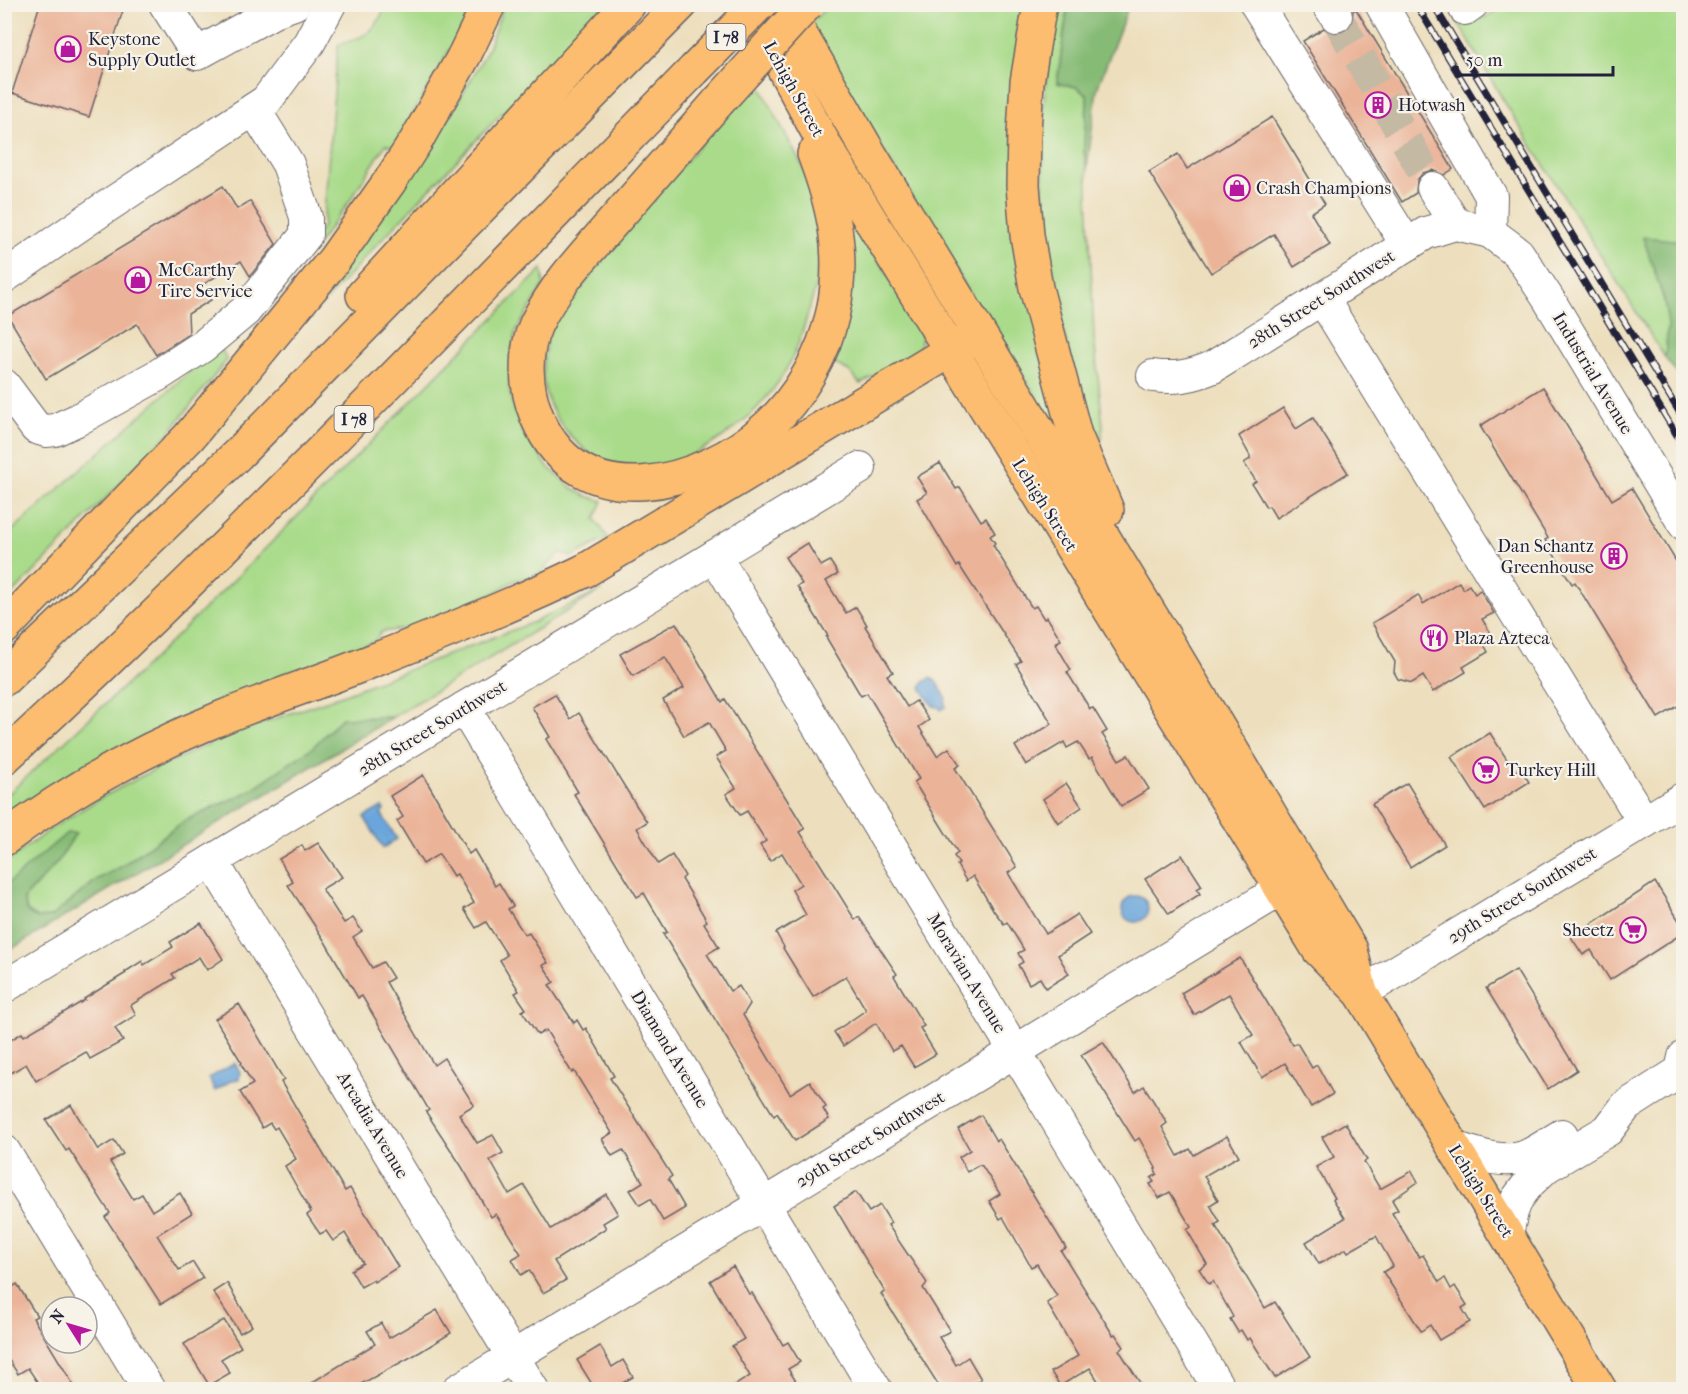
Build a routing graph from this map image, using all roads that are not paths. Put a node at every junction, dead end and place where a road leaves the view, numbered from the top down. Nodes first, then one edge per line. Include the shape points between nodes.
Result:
1 (165, 4) edge
2 (294, 4) edge
3 (330, 4) edge
4 (489, 4) edge
5 (629, 4) edge
6 (746, 4) edge
7 (759, 4) edge
8 (783, 4) edge
9 (807, 4) edge
10 (1040, 4) edge
11 (1256, 4) edge
12 (1381, 4) edge
13 (673, 13) edge
14 (780, 62) junction
15 (254, 109) junction
16 (1433, 188) tunnel mouth
17 (1455, 224) junction
18 (1490, 232) junction
19 (1407, 245) junction
20 (4, 277) edge
21 (1322, 298) junction
22 (980, 333) junction
23 (950, 351) junction
24 (1153, 376) dead end
25 (4, 385) edge
26 (860, 468) dead end
27 (1683, 524) edge
28 (715, 556) junction
29 (4, 628) edge
30 (1166, 640) junction
31 (45, 641) junction
32 (4, 679) edge
33 (464, 708) junction
34 (4, 758) edge
35 (1683, 798) edge
36 (1644, 822) junction
37 (4, 839) edge
38 (212, 861) junction
39 (1282, 889) junction
40 (4, 987) edge
41 (1361, 993) junction
42 (1015, 1051) junction
43 (1683, 1058) edge
44 (1626, 1106) junction
45 (1454, 1148) junction
46 (4, 1150) edge
47 (764, 1204) junction
48 (1507, 1234) junction
49 (513, 1356) junction
50 (149, 1389) edge
51 (459, 1389) edge
52 (533, 1389) edge
53 (876, 1389) edge
54 (1220, 1389) edge
55 (1600, 1389) edge

1 - 2 street via 197,54
3 - 15 street via 309,43 266,101
4 - 29 highway via 416,141 334,260 189,436
5 - 31 highway
6 - 14 highway, Lehigh Street
7 - 34 highway, I 78, bridge via 363,410
8 - 22 highway, Lehigh Street
9 - 14 highway, bridge via 569,273 536,324 527,364 533,407 543,431 559,451 595,476 616,483 642,484 708,466 745,445 768,426 788,405 822,349 837,283 835,219
10 - 30 highway via 1027,82 1024,133 1025,205 1036,288 1075,435
11 - 19 street
12 - 18 street via 1491,196
13 - 31 highway via 238,454
14 - 23 highway, Lehigh Street
15 - 20 street
15 - 25 street via 288,164 306,217 306,236 245,311 210,341 160,374 55,430 36,428
16 - 17 street
17 - 18 street
17 - 19 street, 28th Street Southwest via 1426,233
18 - 27 street, Industrial Avenue via 1518,253
19 - 21 street, 28th Street Southwest
21 - 24 street, 28th Street Southwest via 1213,367 1194,375
21 - 36 street
22 - 23 highway
22 - 30 highway, Lehigh Street
23 - 37 highway via 586,570 414,644 152,748 87,784
23 - 39 highway, Lehigh Street
26 - 28 street, 28th Street Southwest
28 - 33 street, 28th Street Southwest
28 - 42 street, Moravian Avenue
30 - 41 highway, Lehigh Street via 1351,950
31 - 32 highway
33 - 38 street, 28th Street Southwest
33 - 47 street, Diamond Avenue
35 - 36 street, 29th Street Southwest
36 - 41 street, 29th Street Southwest
38 - 40 street, 28th Street Southwest
38 - 49 street, Arcadia Avenue
39 - 41 highway, Lehigh Street via 1319,950
39 - 42 street, 29th Street Southwest
41 - 45 highway, Lehigh Street
42 - 47 street, 29th Street Southwest
42 - 54 street, Moravian Avenue
43 - 44 street via 1681,1071
44 - 45 street via 1608,1107 1524,1156 1505,1159
44 - 48 street via 1608,1130 1546,1167 1528,1183 1517,1199
45 - 48 highway, Lehigh Street
46 - 50 street
47 - 49 street, 29th Street Southwest
47 - 53 street, Diamond Avenue
48 - 55 highway, Lehigh Street
49 - 51 street, 29th Street Southwest
49 - 52 street, Arcadia Avenue

